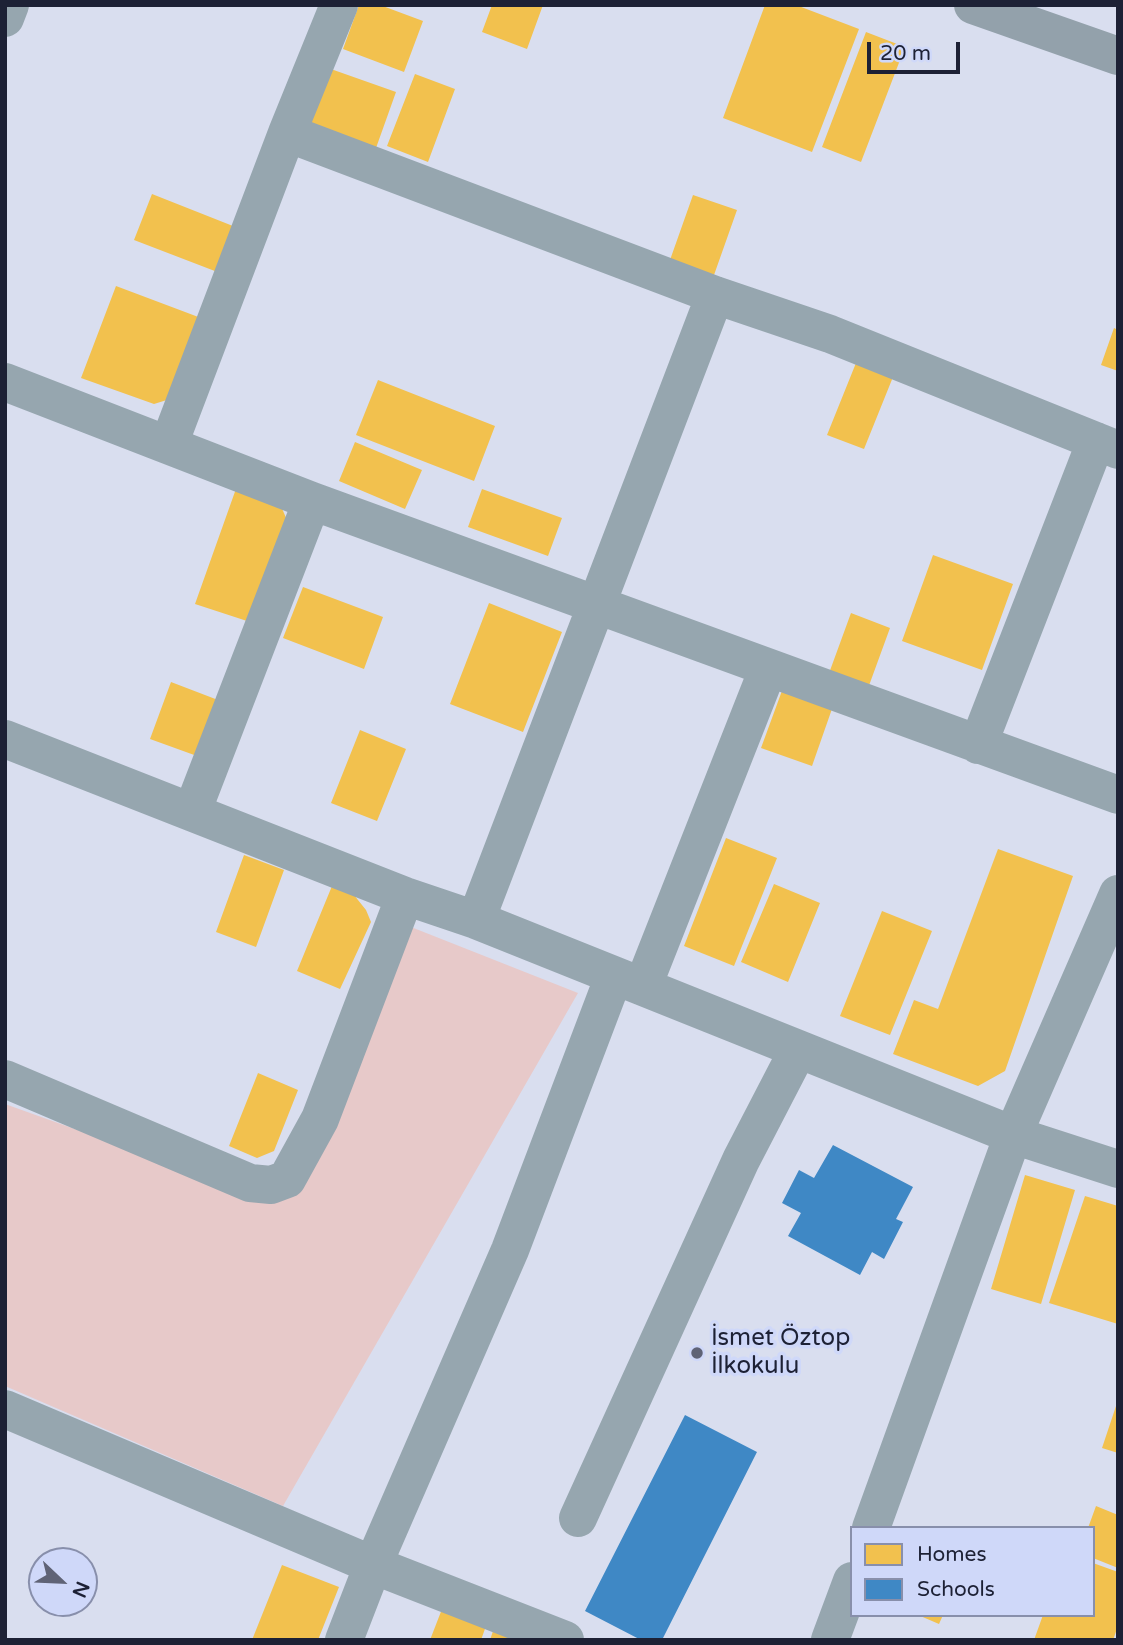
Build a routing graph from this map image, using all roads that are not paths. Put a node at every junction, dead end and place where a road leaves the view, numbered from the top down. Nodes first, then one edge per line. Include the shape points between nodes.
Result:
1 (10, 5) edge
2 (339, 5) edge
3 (973, 5) edge
4 (5, 18) edge
5 (1118, 56) edge
6 (287, 134) junction
7 (715, 295) junction
8 (5, 382) edge
9 (169, 444) junction
10 (1107, 445) edge
11 (312, 501) junction
12 (596, 606) junction
13 (768, 669) junction
14 (5, 739) edge
15 (978, 745) junction
16 (1118, 795) edge
17 (192, 812) junction
18 (405, 895) junction
19 (1116, 909) edge
20 (476, 920) junction
21 (628, 981) junction
22 (798, 1050) junction
23 (5, 1079) edge
24 (1013, 1135) junction
25 (1118, 1169) edge
26 (5, 1409) edge
27 (578, 1518) dead end
28 (872, 1526) edge
29 (373, 1566) junction
30 (850, 1586) edge
31 (344, 1640) edge
32 (565, 1640) edge
33 (830, 1640) edge

1 - 4 street
2 - 6 street
3 - 5 main road
6 - 7 street
6 - 9 street
7 - 10 street via 830,334
7 - 12 street
8 - 9 street
9 - 11 street
10 - 15 street
11 - 12 street
11 - 17 street
12 - 13 street
12 - 20 street
13 - 15 street
13 - 21 street
14 - 17 street
15 - 16 street
17 - 18 street
18 - 20 street
18 - 23 street via 320,1119 287,1179 271,1185 250,1183
19 - 24 street
20 - 21 street
21 - 22 street
21 - 29 street
22 - 24 street
22 - 27 street via 741,1160
24 - 25 street
24 - 28 street
26 - 29 street
29 - 31 street
29 - 32 street
30 - 33 street

